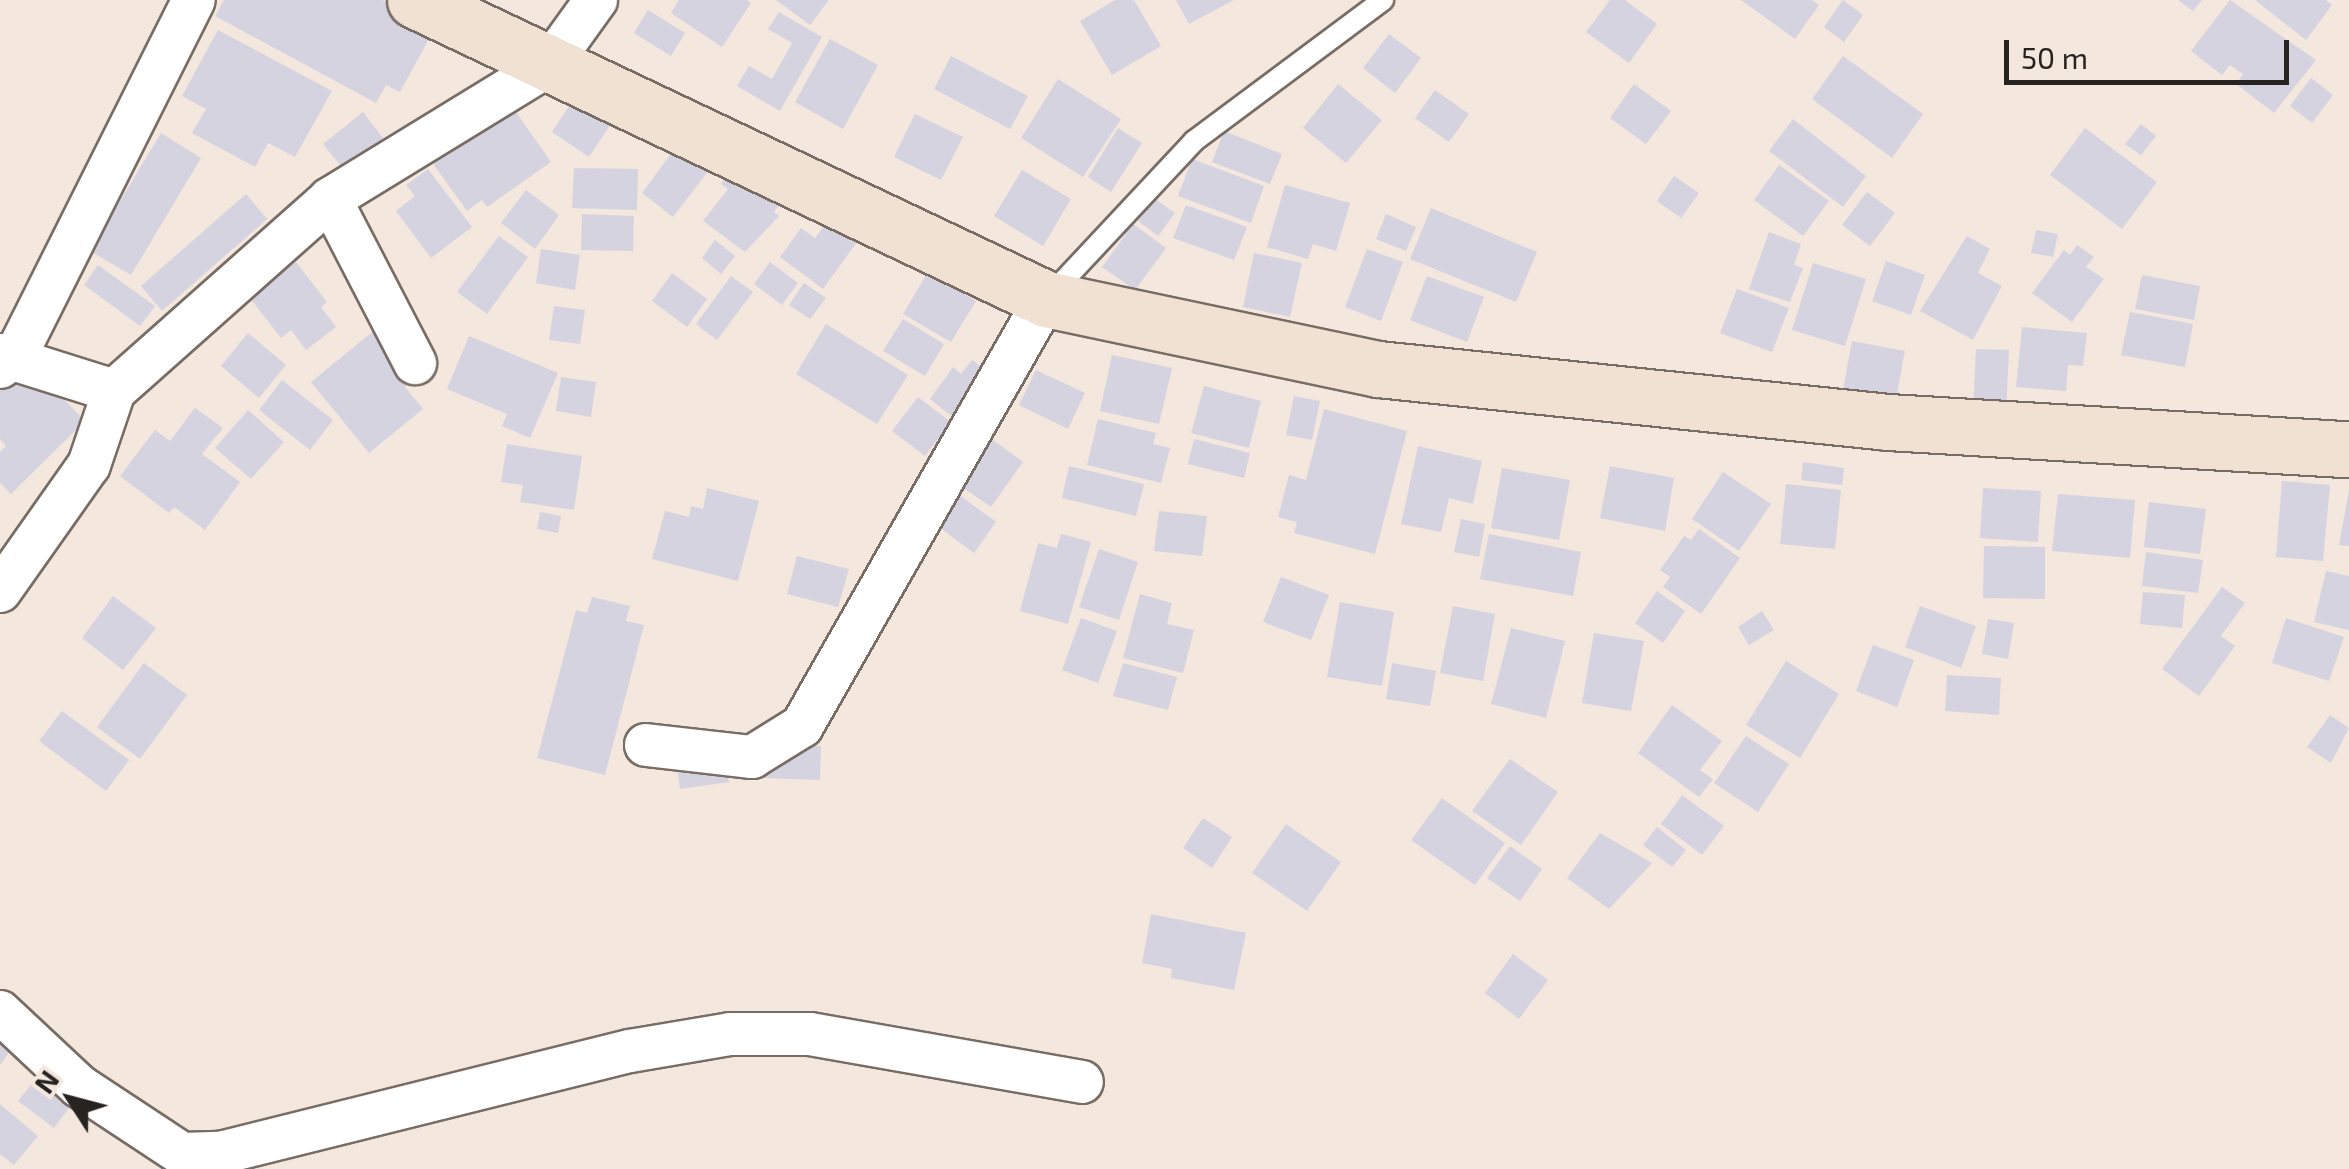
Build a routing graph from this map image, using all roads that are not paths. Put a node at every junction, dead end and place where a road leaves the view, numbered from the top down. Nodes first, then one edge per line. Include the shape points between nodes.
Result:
1 (194, 0) edge
2 (415, 0) edge
3 (596, 0) edge
4 (1383, 0) edge
5 (550, 64) junction
6 (330, 199) junction
7 (1046, 299) junction
8 (5, 360) edge
9 (414, 363) dead end
10 (114, 391) junction
11 (2349, 449) edge
12 (0, 592) edge
13 (646, 745) dead end
14 (0, 1012) edge
15 (1082, 1082) dead end
16 (228, 1161) edge

1 - 8 street
2 - 5 street
3 - 5 street
4 - 7 lane via 1194,141
5 - 6 street
5 - 7 street
6 - 9 street
6 - 10 street
7 - 11 street via 1378,368 1888,422
7 - 13 street via 802,726 752,757
8 - 10 street
10 - 12 street via 90,465
14 - 16 street via 78,1086 145,1135 182,1154
15 - 16 street via 810,1034 730,1034 630,1050

